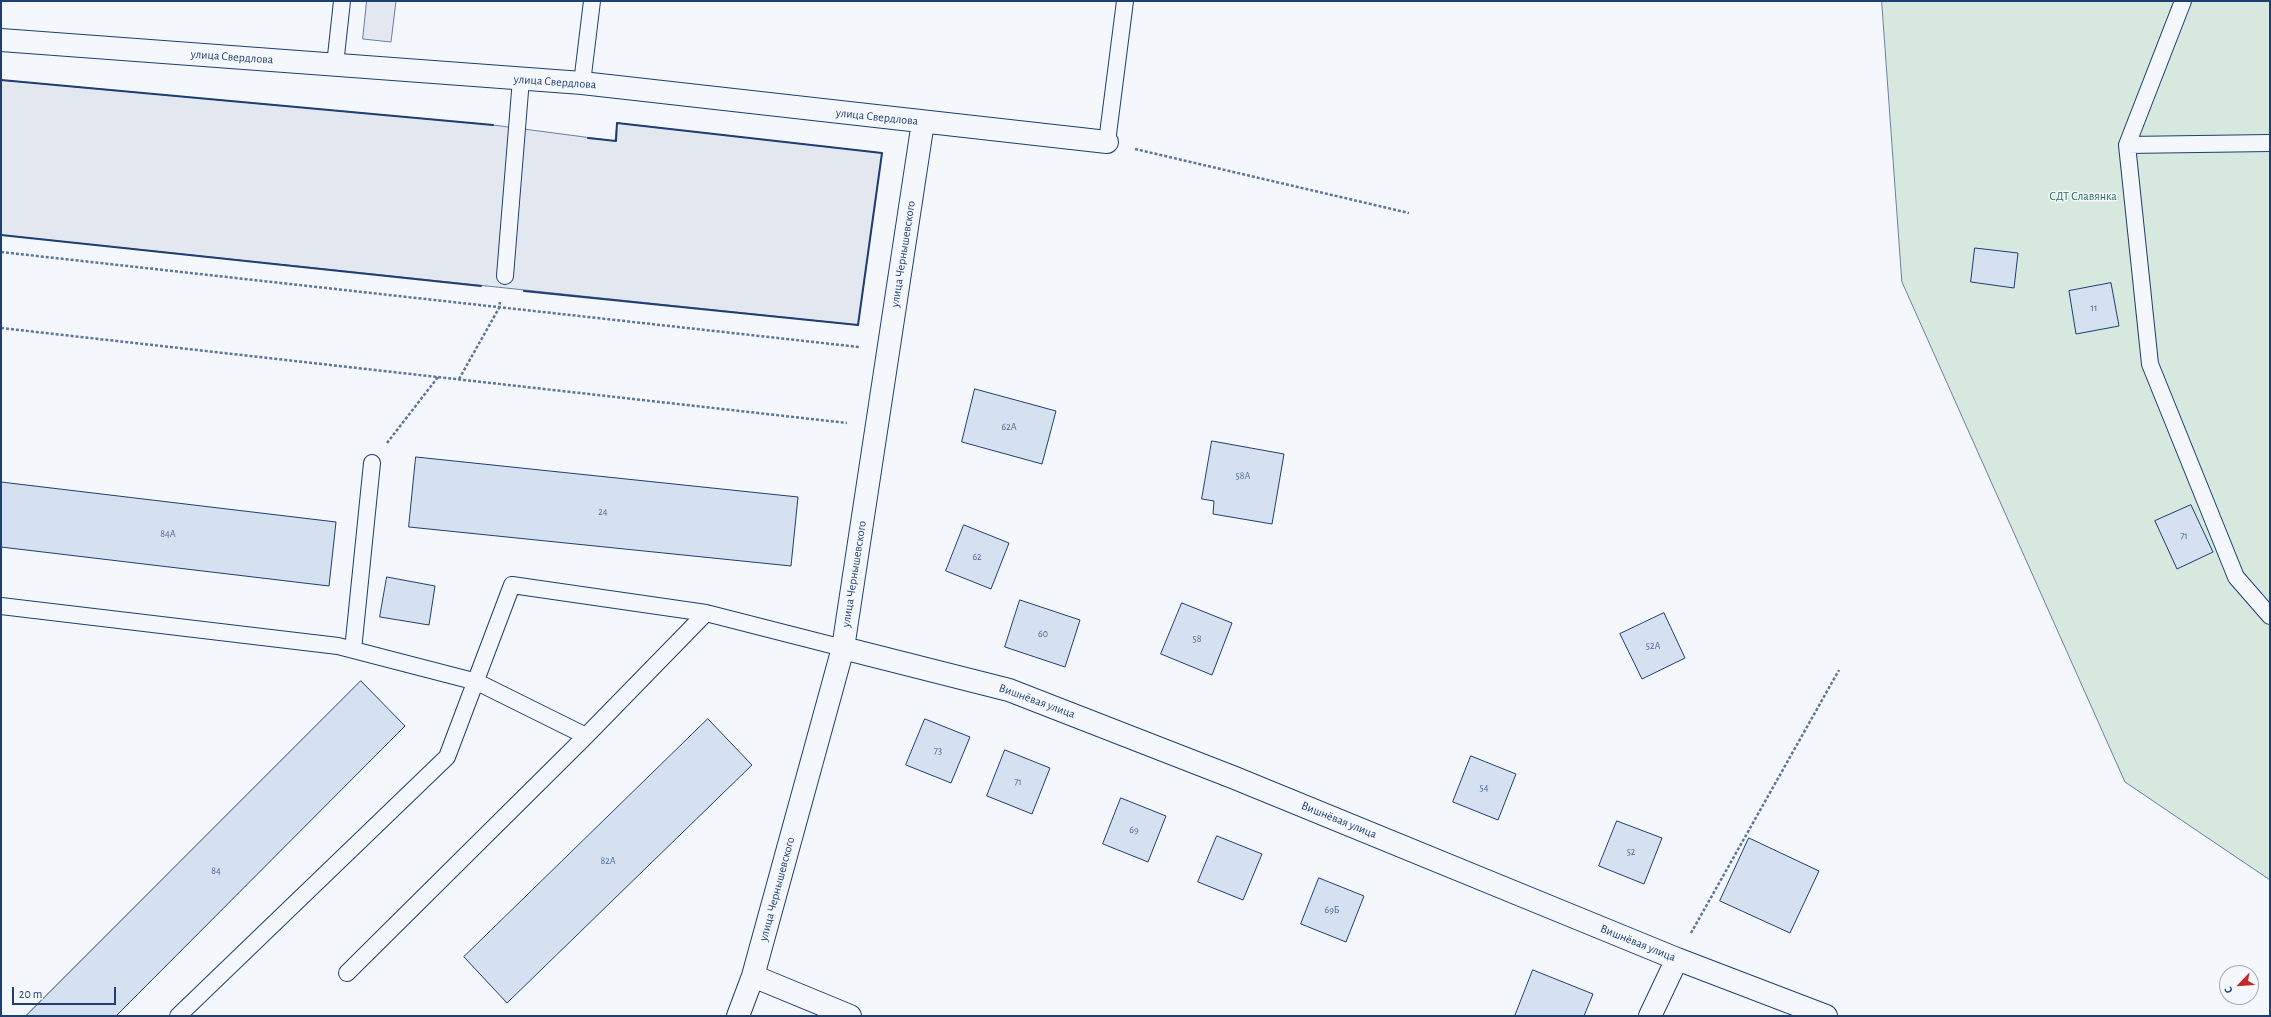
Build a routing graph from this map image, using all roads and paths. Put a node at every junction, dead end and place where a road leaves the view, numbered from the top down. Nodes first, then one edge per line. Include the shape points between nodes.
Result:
1 (342, 1) edge
2 (592, 1) edge
3 (1125, 1) edge
4 (2183, 1) edge
5 (1, 40) edge
6 (335, 65) junction
7 (521, 79) junction
8 (582, 83) junction
9 (923, 122) junction
10 (1107, 142) junction
11 (2270, 143) edge
12 (2127, 145) junction
13 (1409, 213) dead end
14 (1, 252) edge
15 (505, 276) dead end
16 (499, 308) junction
17 (1, 328) edge
18 (888, 350) junction
19 (438, 377) junction
20 (460, 379) junction
21 (877, 426) junction
22 (372, 463) joint
23 (1, 606) edge
24 (706, 613) junction
25 (2270, 616) edge
26 (843, 648) junction
27 (353, 650) junction
28 (1839, 670) dead end
29 (477, 682) junction
30 (586, 736) junction
31 (1677, 959) junction
32 (347, 973) dead end
33 (753, 976) junction
34 (178, 1016) edge
35 (738, 1016) edge
36 (850, 1016) edge
37 (1650, 1016) edge
38 (1826, 1016) edge

1 - 6 lane
2 - 8 lane
3 - 10 lane
4 - 12 lane
5 - 6 street, улица Свердлова
6 - 7 street, улица Свердлова
7 - 8 street, улица Свердлова
7 - 15 lane
8 - 9 street, улица Свердлова
9 - 10 street, улица Свердлова
9 - 18 street, улица Чернышевского
10 - 13 path
11 - 12 lane
12 - 25 lane via 2150,364 2236,577
14 - 16 path
16 - 18 path
16 - 20 path
17 - 19 path
18 - 21 street, улица Чернышевского
19 - 20 path
19 - 22 path
20 - 21 path
21 - 26 street, улица Чернышевского
22 - 27 lane
23 - 27 lane via 338,646
24 - 26 lane
24 - 29 lane via 512,585
24 - 30 lane
26 - 31 street, Вишнёвая улица via 1009,690 1235,778
26 - 33 street, улица Чернышевского
27 - 29 lane
28 - 31 path
29 - 30 lane
29 - 34 lane via 447,757
30 - 32 lane
31 - 37 street
31 - 38 street, Вишнёвая улица
33 - 35 street, улица Чернышевского
33 - 36 street

